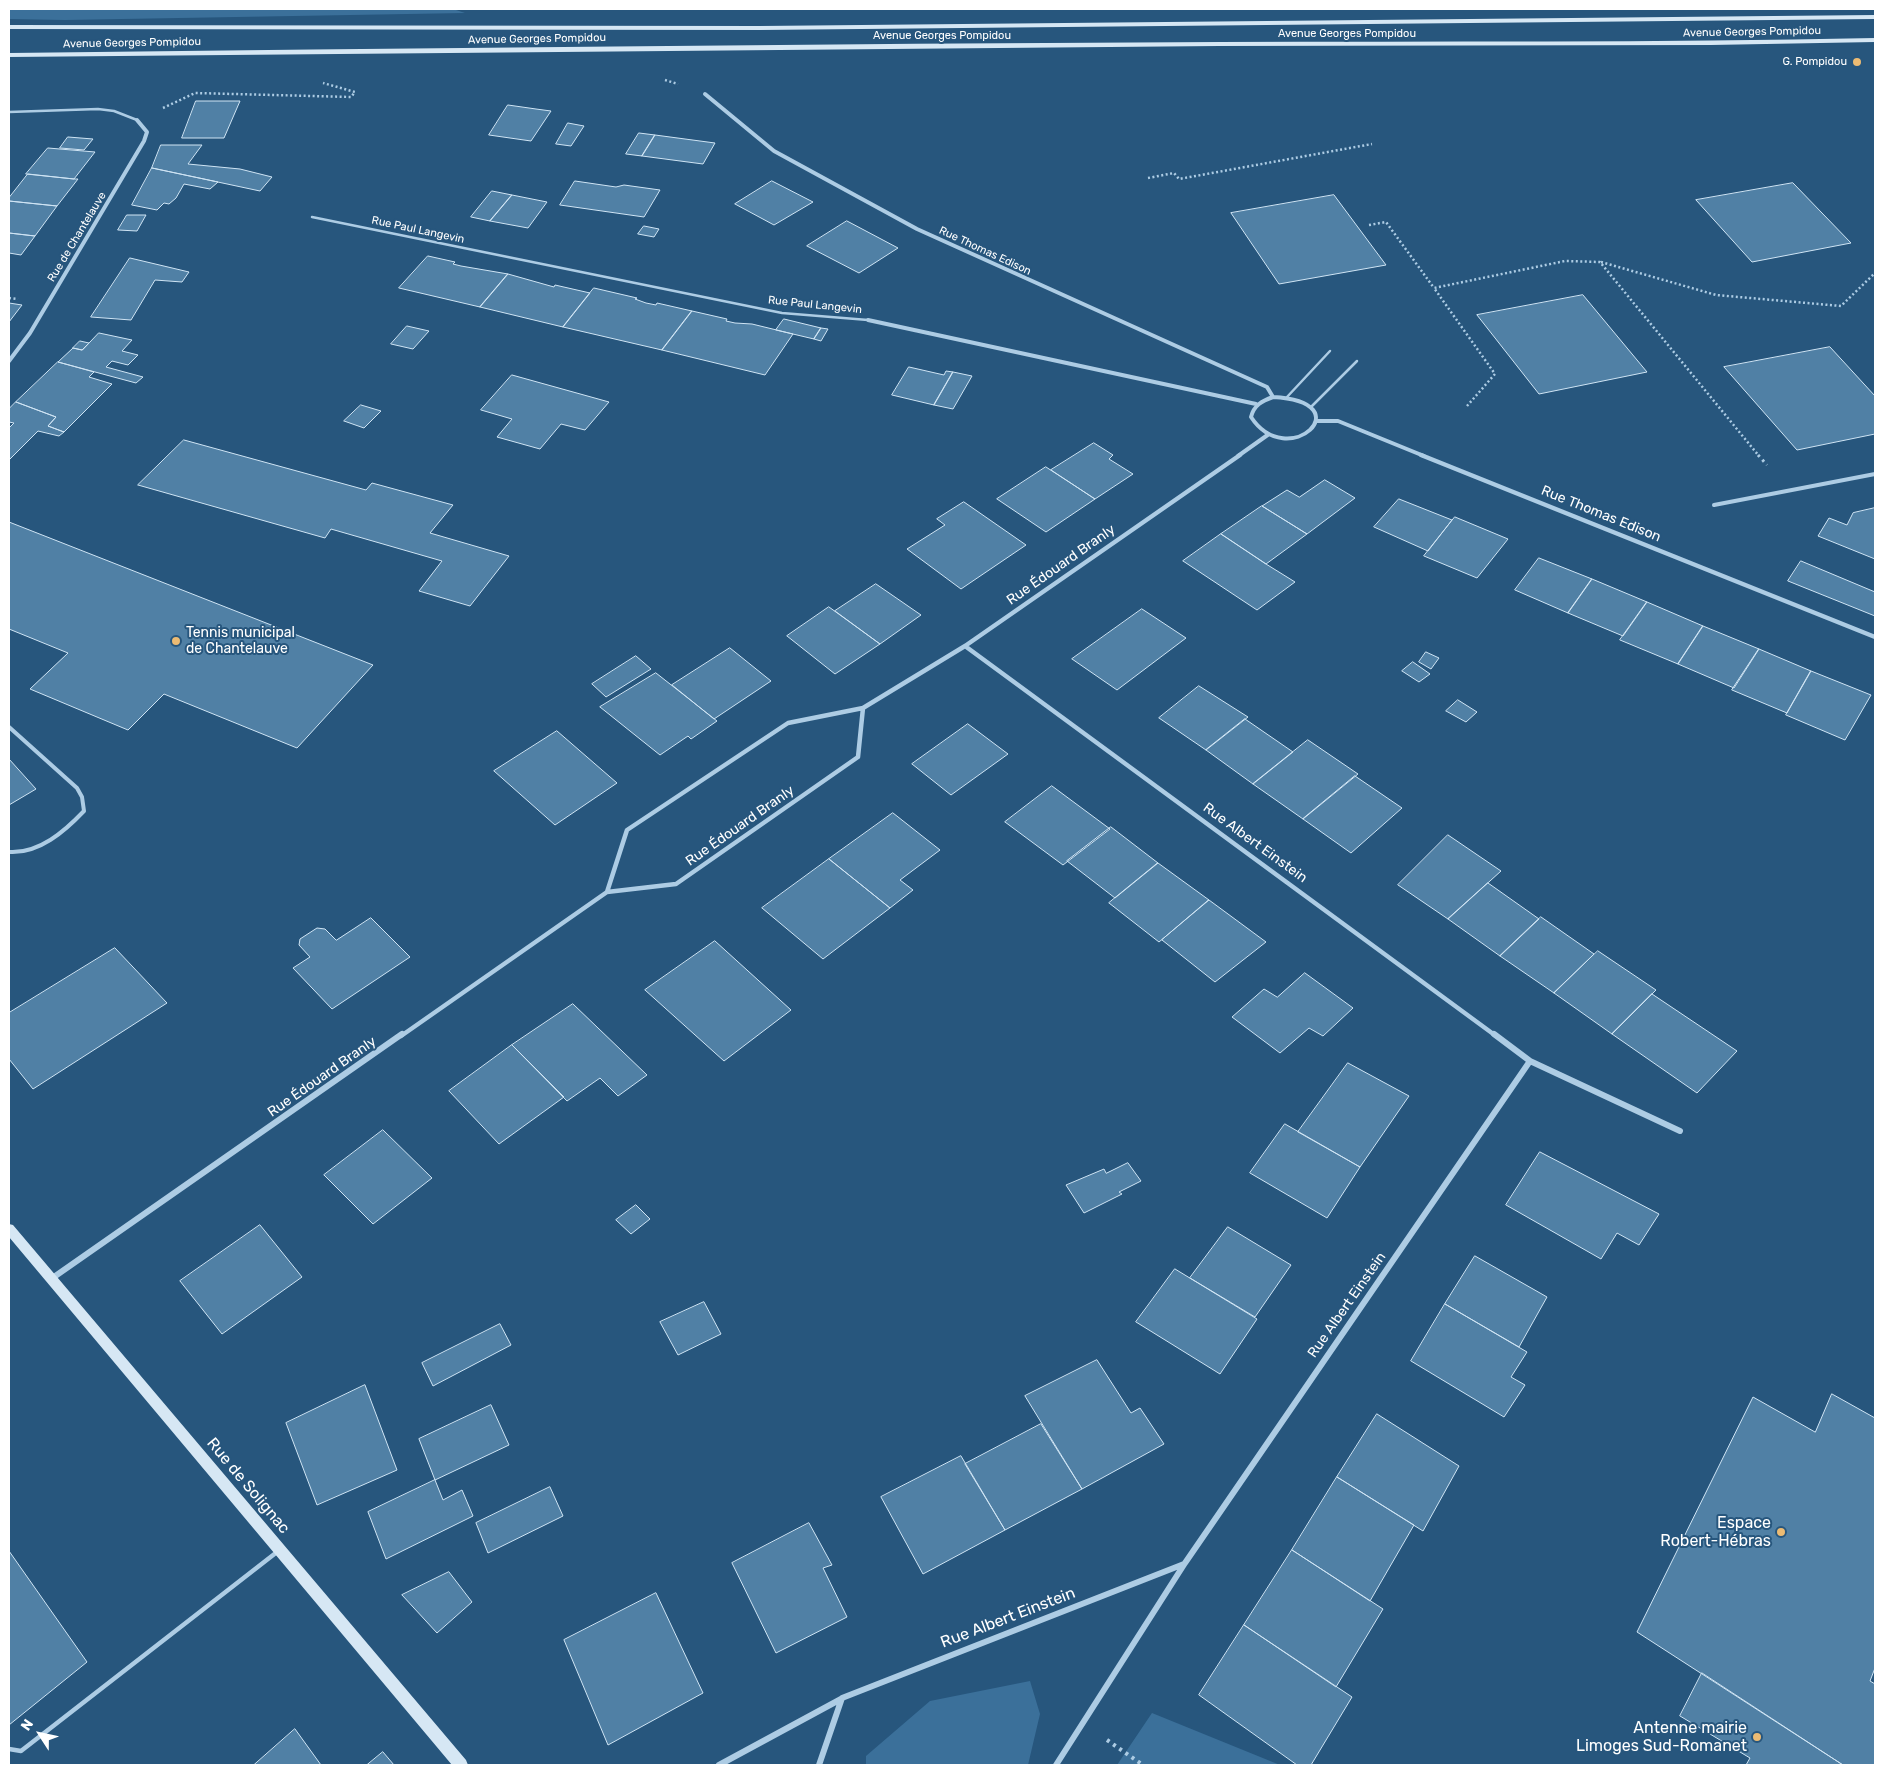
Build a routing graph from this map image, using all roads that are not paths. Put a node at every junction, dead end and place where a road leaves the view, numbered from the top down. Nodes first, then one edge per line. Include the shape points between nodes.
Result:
1 (1875, 17) edge
2 (9, 27) edge
3 (1875, 40) edge
4 (9, 55) edge
5 (705, 94) dead end
6 (9, 112) edge
7 (137, 120) joint
8 (312, 217) dead end
9 (868, 320) joint
10 (1330, 350) dead end
11 (9, 361) edge
12 (1357, 362) dead end
13 (1273, 397) junction
14 (1287, 397) junction
15 (1256, 404) junction
16 (1311, 407) junction
17 (1316, 421) junction
18 (1268, 434) junction
19 (1875, 474) edge
20 (1714, 505) dead end
21 (1875, 637) edge
22 (965, 646) junction
23 (863, 708) junction
24 (9, 727) edge
25 (9, 852) edge
26 (607, 892) junction
27 (1530, 1061) junction
28 (1680, 1132) dead end
29 (9, 1229) edge
30 (50, 1280) junction
31 (281, 1550) junction
32 (1185, 1563) junction
33 (842, 1698) junction
34 (9, 1749) edge
35 (461, 1765) edge
36 (719, 1765) edge
37 (819, 1765) edge
38 (1056, 1765) edge

1 - 2 main road, Avenue Georges Pompidou via 760,28
3 - 4 main road, Avenue Georges Pompidou via 1793,44 617,48
5 - 13 street, Rue Thomas Edison via 774,151 917,229 1267,387
6 - 7 lane via 98,109
7 - 11 street, Rue de Chantelauve via 147,132 144,141 30,333
8 - 9 lane, Rue Paul Langevin via 782,313
9 - 15 street, Rue Paul Langevin
10 - 14 lane
12 - 16 lane
13 - 14 street
13 - 15 street
14 - 16 street
15 - 18 street via 1251,417 1254,424
16 - 17 street
17 - 18 street via 1314,427 1300,436
17 - 21 street, Rue Thomas Edison via 1338,421
18 - 22 street, Rue Édouard Branly
19 - 20 lane
22 - 23 street, Rue Édouard Branly
22 - 27 street, Rue Albert Einstein
23 - 26 street, Rue Édouard Branly via 788,723 628,830
23 - 26 street, Rue Édouard Branly via 858,758 676,884
24 - 25 lane via 77,788 84,810 72,825 38,846 15,854
26 - 30 street, Rue Édouard Branly
27 - 28 street, Rue Albert Einstein
27 - 32 street, Rue Albert Einstein
29 - 30 main road, Rue de Solignac
30 - 31 main road, Rue de Solignac
31 - 34 lane via 21,1751
31 - 35 main road, Rue de Solignac
32 - 33 street, Rue Albert Einstein
32 - 38 street, Rue Albert Einstein
33 - 36 street, Rue Albert Einstein
33 - 37 street

